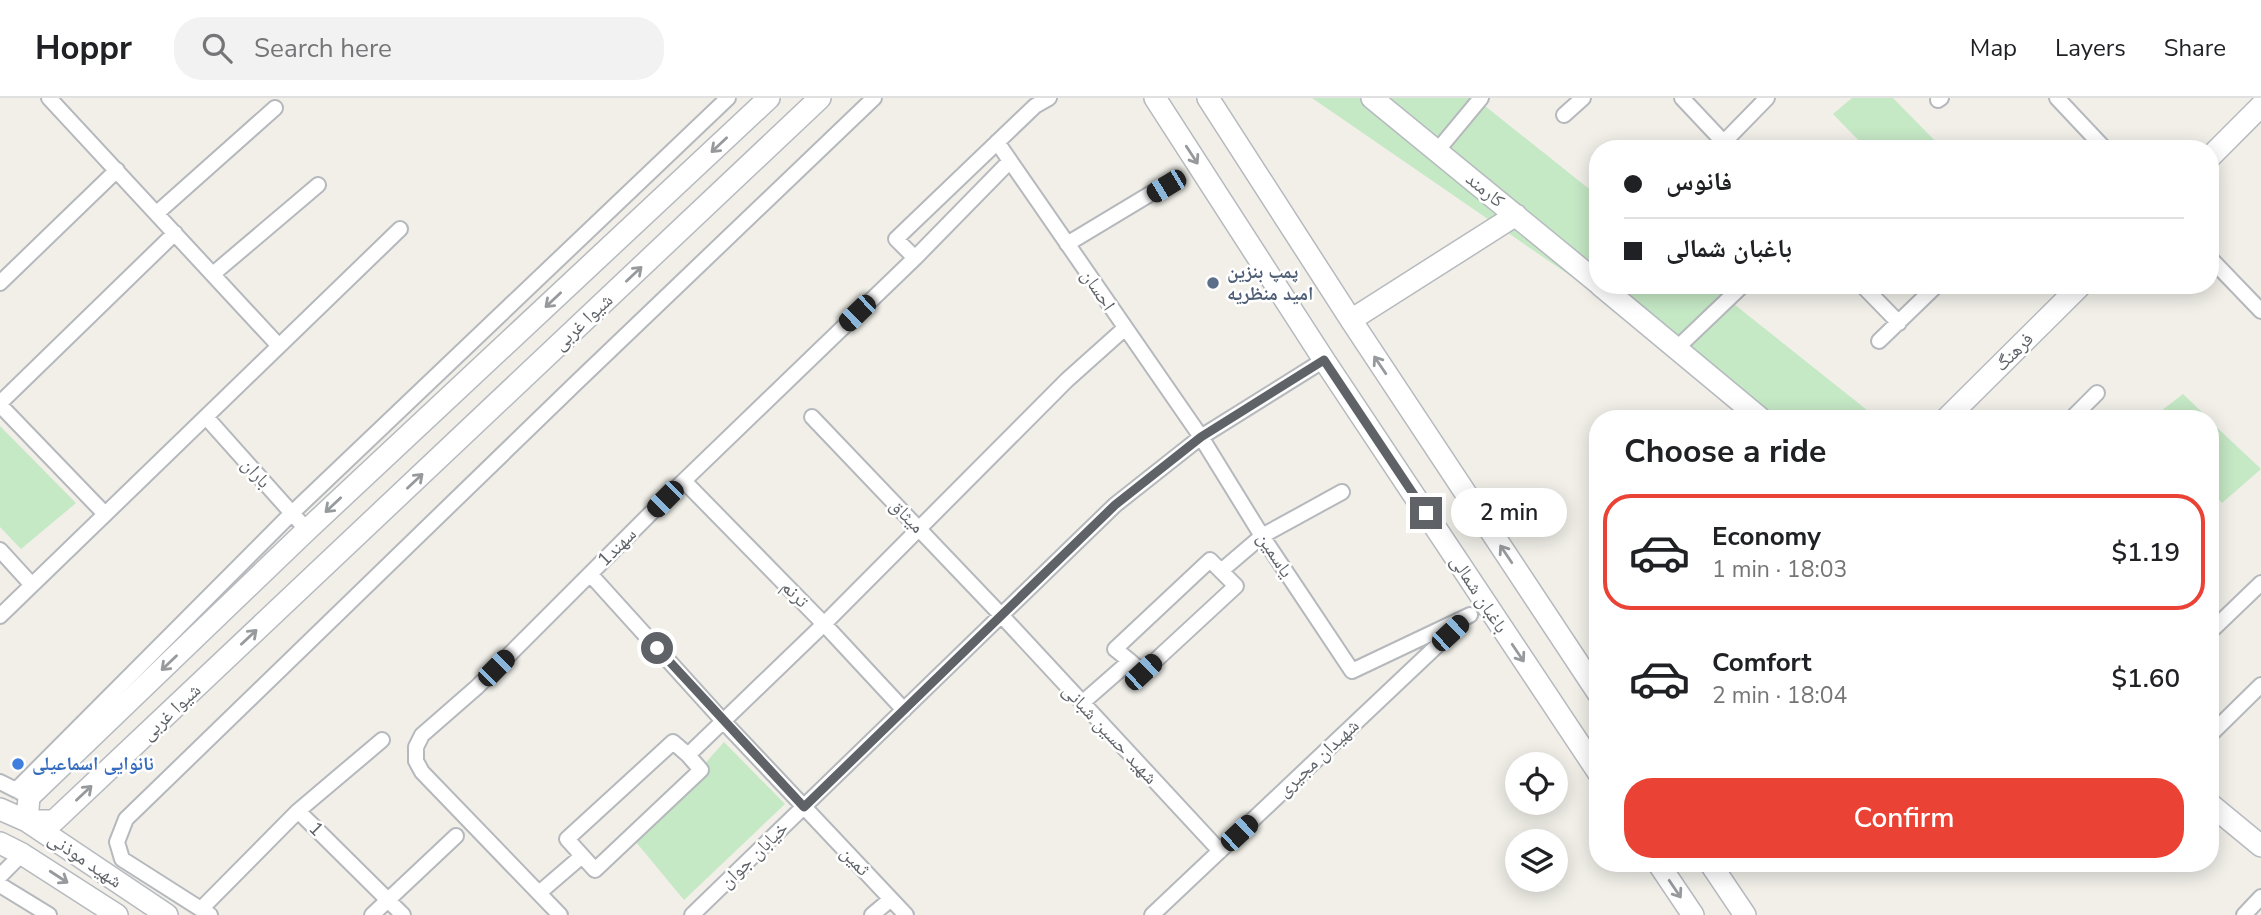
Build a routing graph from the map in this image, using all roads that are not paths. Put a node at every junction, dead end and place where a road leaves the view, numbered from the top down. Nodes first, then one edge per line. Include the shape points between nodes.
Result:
1 (49, 98) edge
2 (728, 98) edge
3 (769, 98) edge
4 (820, 98) edge
5 (874, 98) edge
6 (1049, 98) edge
7 (1155, 98) edge
8 (1208, 98) edge
9 (1372, 98) edge
10 (1481, 98) edge
11 (1583, 98) edge
12 (1682, 98) edge
13 (1767, 98) edge
14 (2057, 98) edge
15 (2261, 106) edge
16 (275, 108) dead end
17 (1564, 115) dead end
18 (1722, 140) edge
19 (1731, 140) edge
20 (2097, 140) edge
21 (997, 142) junction
22 (2219, 147) edge
23 (1437, 151) junction
24 (1010, 161) junction
25 (117, 170) junction
26 (318, 185) dead end
27 (1166, 186) dead end
28 (157, 213) junction
29 (1517, 215) junction
30 (400, 229) dead end
31 (175, 233) junction
32 (1067, 244) junction
33 (915, 258) junction
34 (2219, 267) edge
35 (213, 274) junction
36 (1589, 276) edge
37 (0, 284) edge
38 (1611, 294) edge
39 (1734, 294) edge
40 (1871, 294) edge
41 (1928, 294) edge
42 (2072, 294) edge
43 (2261, 311) edge
44 (1351, 320) junction
45 (1899, 323) junction
46 (1125, 329) junction
47 (1879, 341) dead end
48 (279, 346) junction
49 (1676, 349) junction
50 (1324, 360) junction
51 (2097, 393) dead end
52 (0, 404) edge
53 (1750, 410) edge
54 (1955, 410) edge
55 (2080, 410) edge
56 (206, 417) junction
57 (812, 417) dead end
58 (1201, 437) junction
59 (684, 481) junction
60 (1342, 492) dead end
61 (292, 513) junction
62 (105, 514) junction
63 (307, 530) junction
64 (920, 530) junction
65 (1262, 536) junction
66 (0, 550) edge
67 (1221, 571) junction
68 (590, 574) junction
69 (2261, 583) edge
70 (32, 585) junction
71 (1477, 608) junction
72 (0, 616) edge
73 (1002, 616) junction
74 (2219, 623) edge
75 (824, 624) junction
76 (1130, 661) junction
77 (1589, 679) edge
78 (2261, 685) edge
79 (1082, 703) junction
80 (905, 709) junction
81 (724, 722) junction
82 (2219, 726) edge
83 (382, 740) dead end
84 (688, 755) junction
85 (1589, 760) edge
86 (0, 782) edge
87 (23, 794) junction
88 (804, 807) junction
89 (0, 809) edge
90 (298, 811) junction
91 (2219, 811) edge
92 (27, 821) junction
93 (456, 836) dead end
94 (0, 843) edge
95 (2261, 846) edge
96 (1220, 851) junction
97 (22, 854) junction
98 (582, 856) junction
99 (1664, 872) edge
100 (1716, 872) edge
101 (0, 876) edge
102 (0, 884) edge
103 (539, 893) junction
104 (2261, 897) edge
105 (891, 899) junction
106 (388, 900) junction
107 (205, 912) edge
108 (50, 915) edge
109 (117, 915) edge
110 (167, 915) edge
111 (372, 915) edge
112 (404, 915) edge
113 (560, 915) edge
114 (692, 915) edge
115 (873, 915) edge
116 (906, 915) edge
117 (1152, 915) edge
118 (1693, 915) edge
119 (1745, 915) edge
120 (2244, 915) edge

1 - 25 street
2 - 61 street
3 -> 63 street, شیوا غربی
92 -> 4 street, شیوا غربی via 54,821
5 - 107 street via 126,819 117,842 122,859
6 - 21 street
7 -> 50 street, باغبان شمالی
8 - 44 street
9 - 23 street, کارمند
10 - 23 street
11 - 17 street
12 - 18 street
13 - 19 street
14 - 20 street
15 - 22 street
16 - 28 street
21 - 24 street, احسان
21 - 33 street via 896,239
23 - 29 street, کارمند
24 - 32 street, احسان
24 - 33 street, 1سهند
25 - 28 street
25 - 37 street
26 - 35 street
27 - 32 street
28 - 31 street
29 - 36 street, کارمند
29 - 44 street
30 - 48 street
31 - 35 street
31 - 52 street
32 - 46 street, احسان
33 - 59 street, 1سهند
34 - 43 street
35 - 48 street
38 - 49 street, کارمند
39 - 49 street
40 - 45 street
41 - 45 street
42 - 54 street, فرهنگ
77 -> 44 street
45 - 47 street
46 - 58 street, احسان
46 - 64 street via 1067,380
48 - 56 street
49 - 53 street, کارمند
50 - 58 street, خیابان جوان
50 - 71 street, باغبان شمالی
51 - 55 street
52 - 62 street
56 - 61 street, باران
56 - 62 street
57 - 64 street, میثاق
58 - 65 street, یاسمین
58 - 73 street, خیابان جوان via 1115,505
59 - 68 street, 1سهند
59 - 75 street, ترنم
60 - 65 street
61 - 63 street, باران
61 - 87 street
62 - 70 street
63 -> 87 street, شیوا غربی
64 - 73 street, میثاق
64 - 75 street
65 - 67 street
65 - 71 street, یاسمین via 1352,671
66 - 70 street
67 - 76 street via 1210,561 1115,649
67 - 76 street via 1236,586 1143,672
68 - 81 street, ثمین
68 - 103 street, 1سهند via 422,735 416,747 422,772
69 - 74 street
70 - 72 street
71 -> 85 street, باغبان شمالی
71 - 96 street, شهیدان مجیری
73 - 79 street, شهید حسین شبانی
73 - 80 street, خیابان جوان
75 - 80 street, ترنم
75 - 81 street
76 - 79 street
78 - 82 street
79 - 96 street, شهید حسین شبانی
80 - 88 street, خیابان جوان
81 - 84 street
81 - 88 street, ثمین
83 - 90 street
84 - 98 street via 701,770 595,870
84 - 98 street via 673,742 567,839
86 - 87 street
87 - 92 street
88 - 105 street, ثمین
88 - 114 street, خیابان جوان
89 - 92 street, شهید موذنی
90 - 106 street, 1
90 - 107 street, 1
91 - 95 street
92 - 110 street, شهید موذنی
93 - 106 street
94 - 97 street, شهید موذنی
96 - 117 street, شهیدان مجیری
97 - 101 street
97 -> 109 street, شهید موذنی
98 - 103 street
99 -> 118 street
100 - 119 street
102 - 108 street
103 - 113 street, 1سهند
104 - 120 street
105 - 115 street
105 - 116 street, ثمین
106 - 111 street
106 - 112 street, 1

